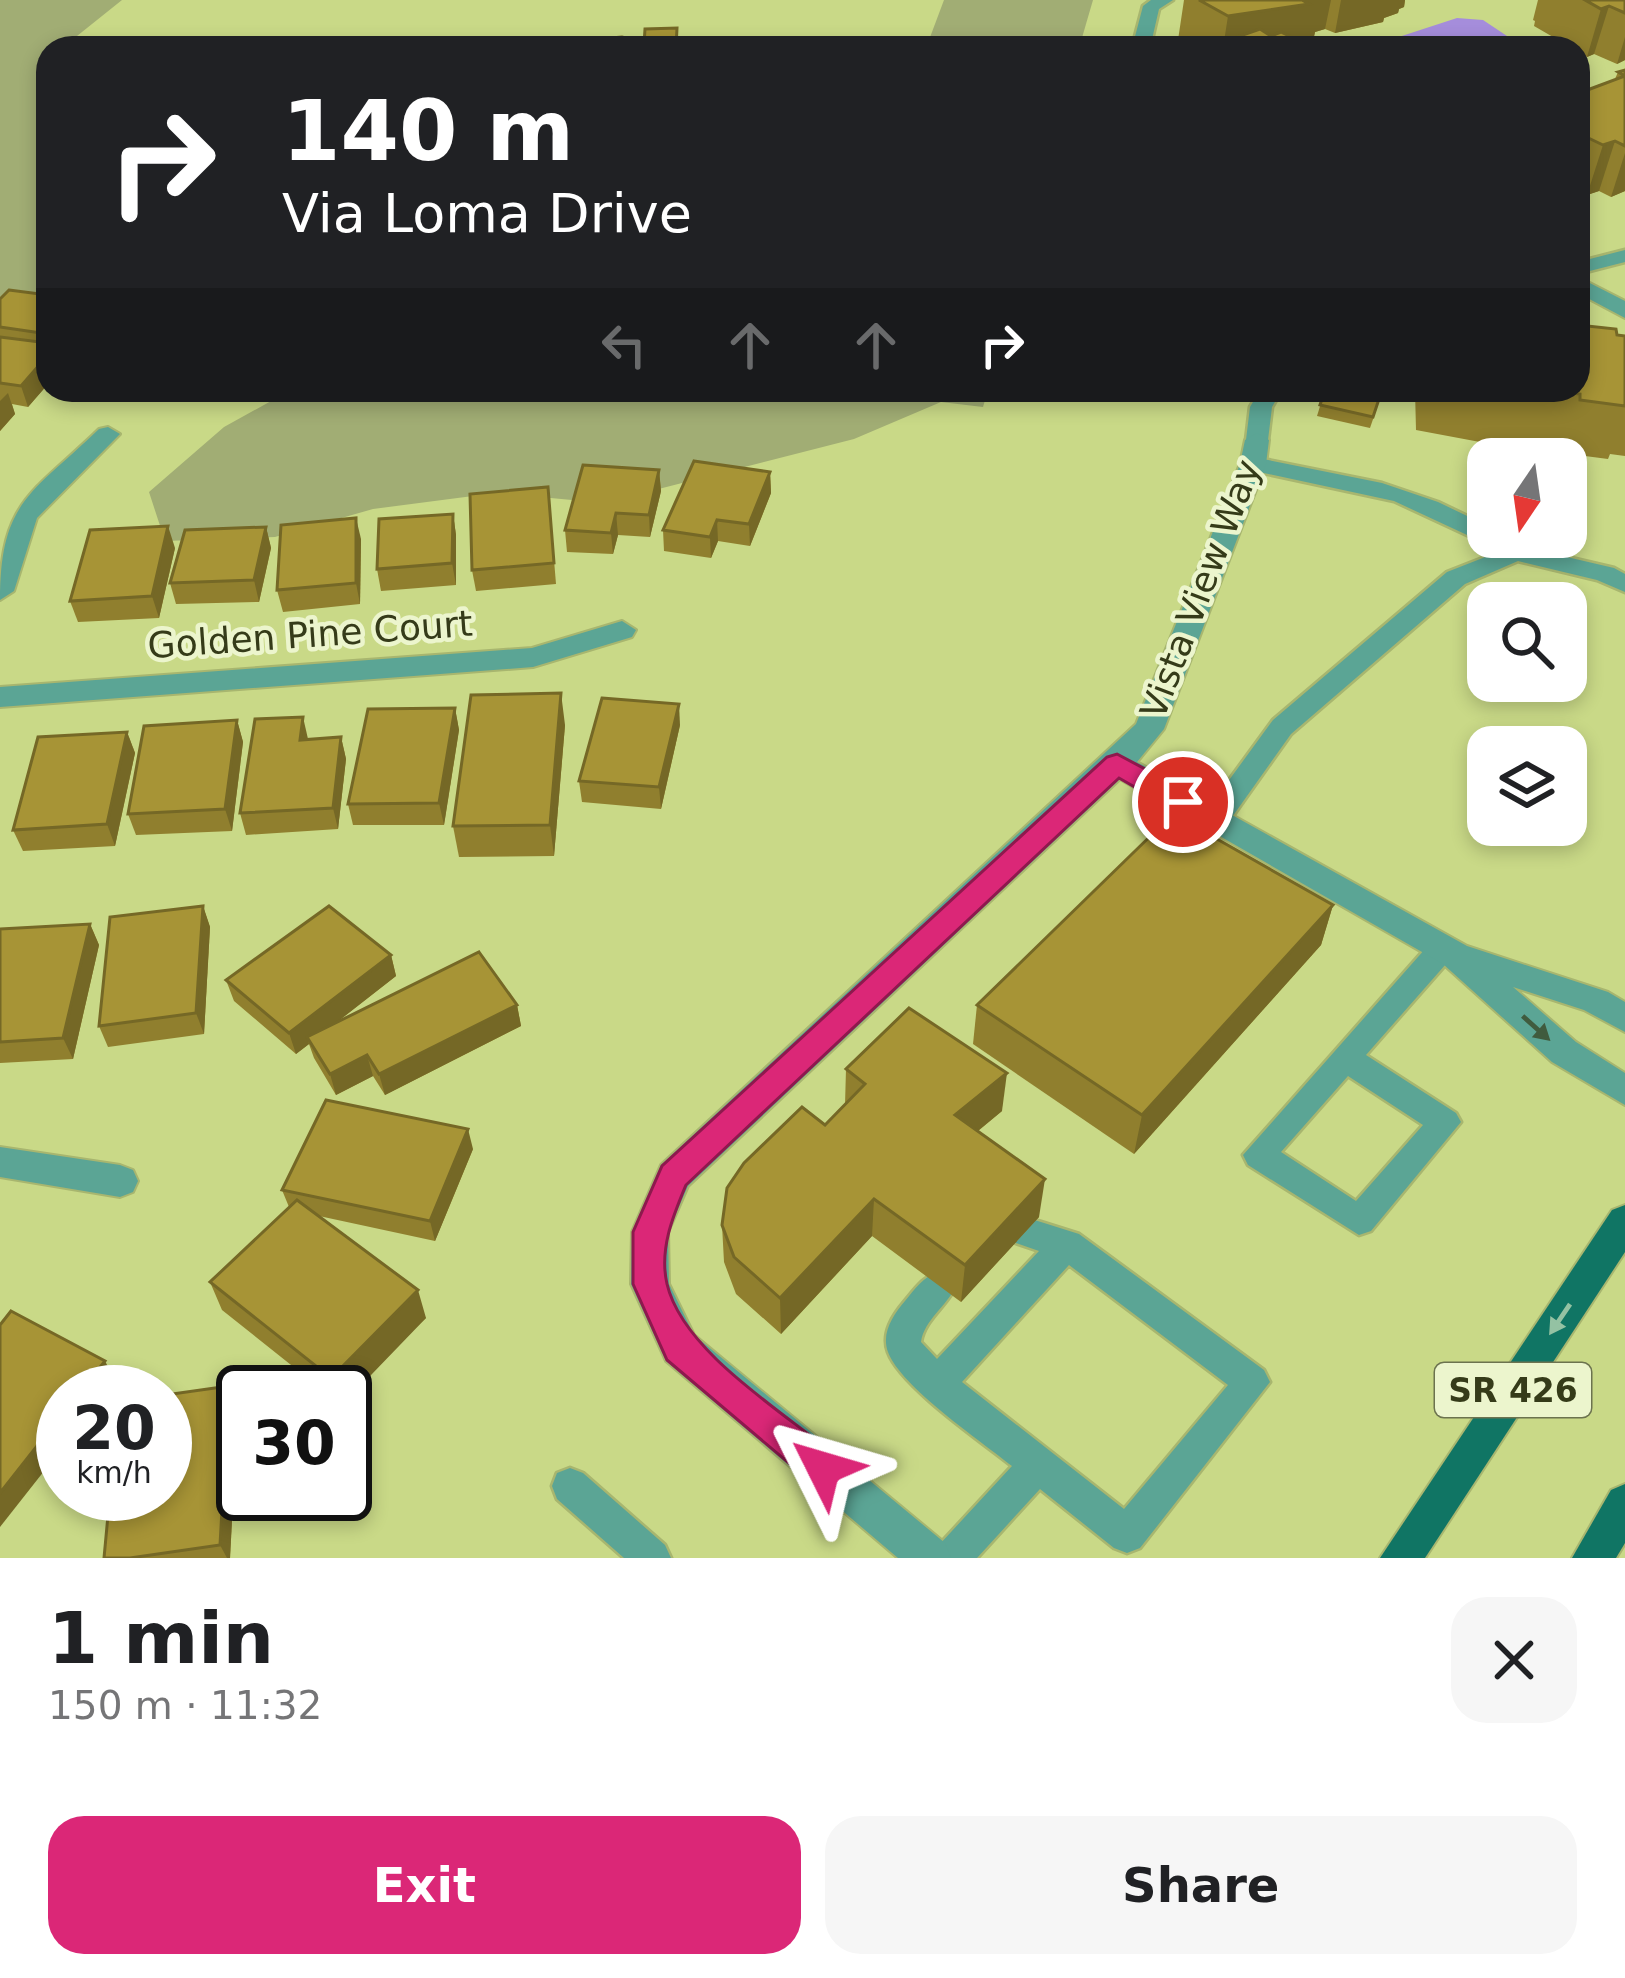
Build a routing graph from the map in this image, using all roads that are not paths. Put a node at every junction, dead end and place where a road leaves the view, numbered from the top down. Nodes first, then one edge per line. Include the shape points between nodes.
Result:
1 (1165, 0) edge
2 (1144, 36) edge
3 (1625, 256) edge
4 (1590, 265) edge
5 (1590, 291) edge
6 (1625, 311) edge
7 (1263, 402) edge
8 (108, 434) dead end
9 (1255, 452) junction
10 (1467, 524) edge
11 (1504, 558) edge
12 (1537, 558) edge
13 (1625, 584) edge
14 (0, 591) edge
15 (622, 630) dead end
16 (0, 697) edge
17 (1117, 764) junction
18 (1215, 820) junction
19 (1449, 952) junction
20 (1625, 1018) edge
21 (1346, 1058) junction
22 (1625, 1091) edge
23 (0, 1162) edge
24 (120, 1181) dead end
25 (1625, 1221) edge
26 (1025, 1232) edge
27 (1067, 1244) junction
28 (939, 1286) edge
29 (937, 1384) junction
30 (1040, 1463) junction
31 (570, 1486) dead end
32 (1625, 1504) edge
33 (652, 1558) edge
34 (930, 1558) edge
35 (952, 1558) edge
36 (1401, 1558) edge
37 (1593, 1558) edge

1 - 2 lane via 1151,6
3 - 4 lane
5 - 6 street
7 - 9 lane
8 - 14 street via 25,515
9 - 10 lane via 1384,487
9 - 17 street, Vista View Way via 1149,729
11 - 18 lane via 1456,578 1282,727
12 - 13 lane
15 - 16 street, Golden Pine Court via 533,657
17 - 18 street
17 - 34 street, Vista View Way via 674,1176 650,1232 650,1284 680,1348
18 - 19 street
19 - 20 street
19 - 21 lane
19 -> 22 street via 1564,1052
21 - 21 lane via 1259,1155 1359,1221 1445,1122
23 - 24 street
25 -> 36 main road, SR 426
26 - 27 lane
27 - 29 lane
27 - 30 lane via 1252,1382 1127,1535
28 - 29 lane via 906,1325 903,1347
29 - 30 lane
30 - 35 lane
31 - 33 lane
32 - 37 main road

